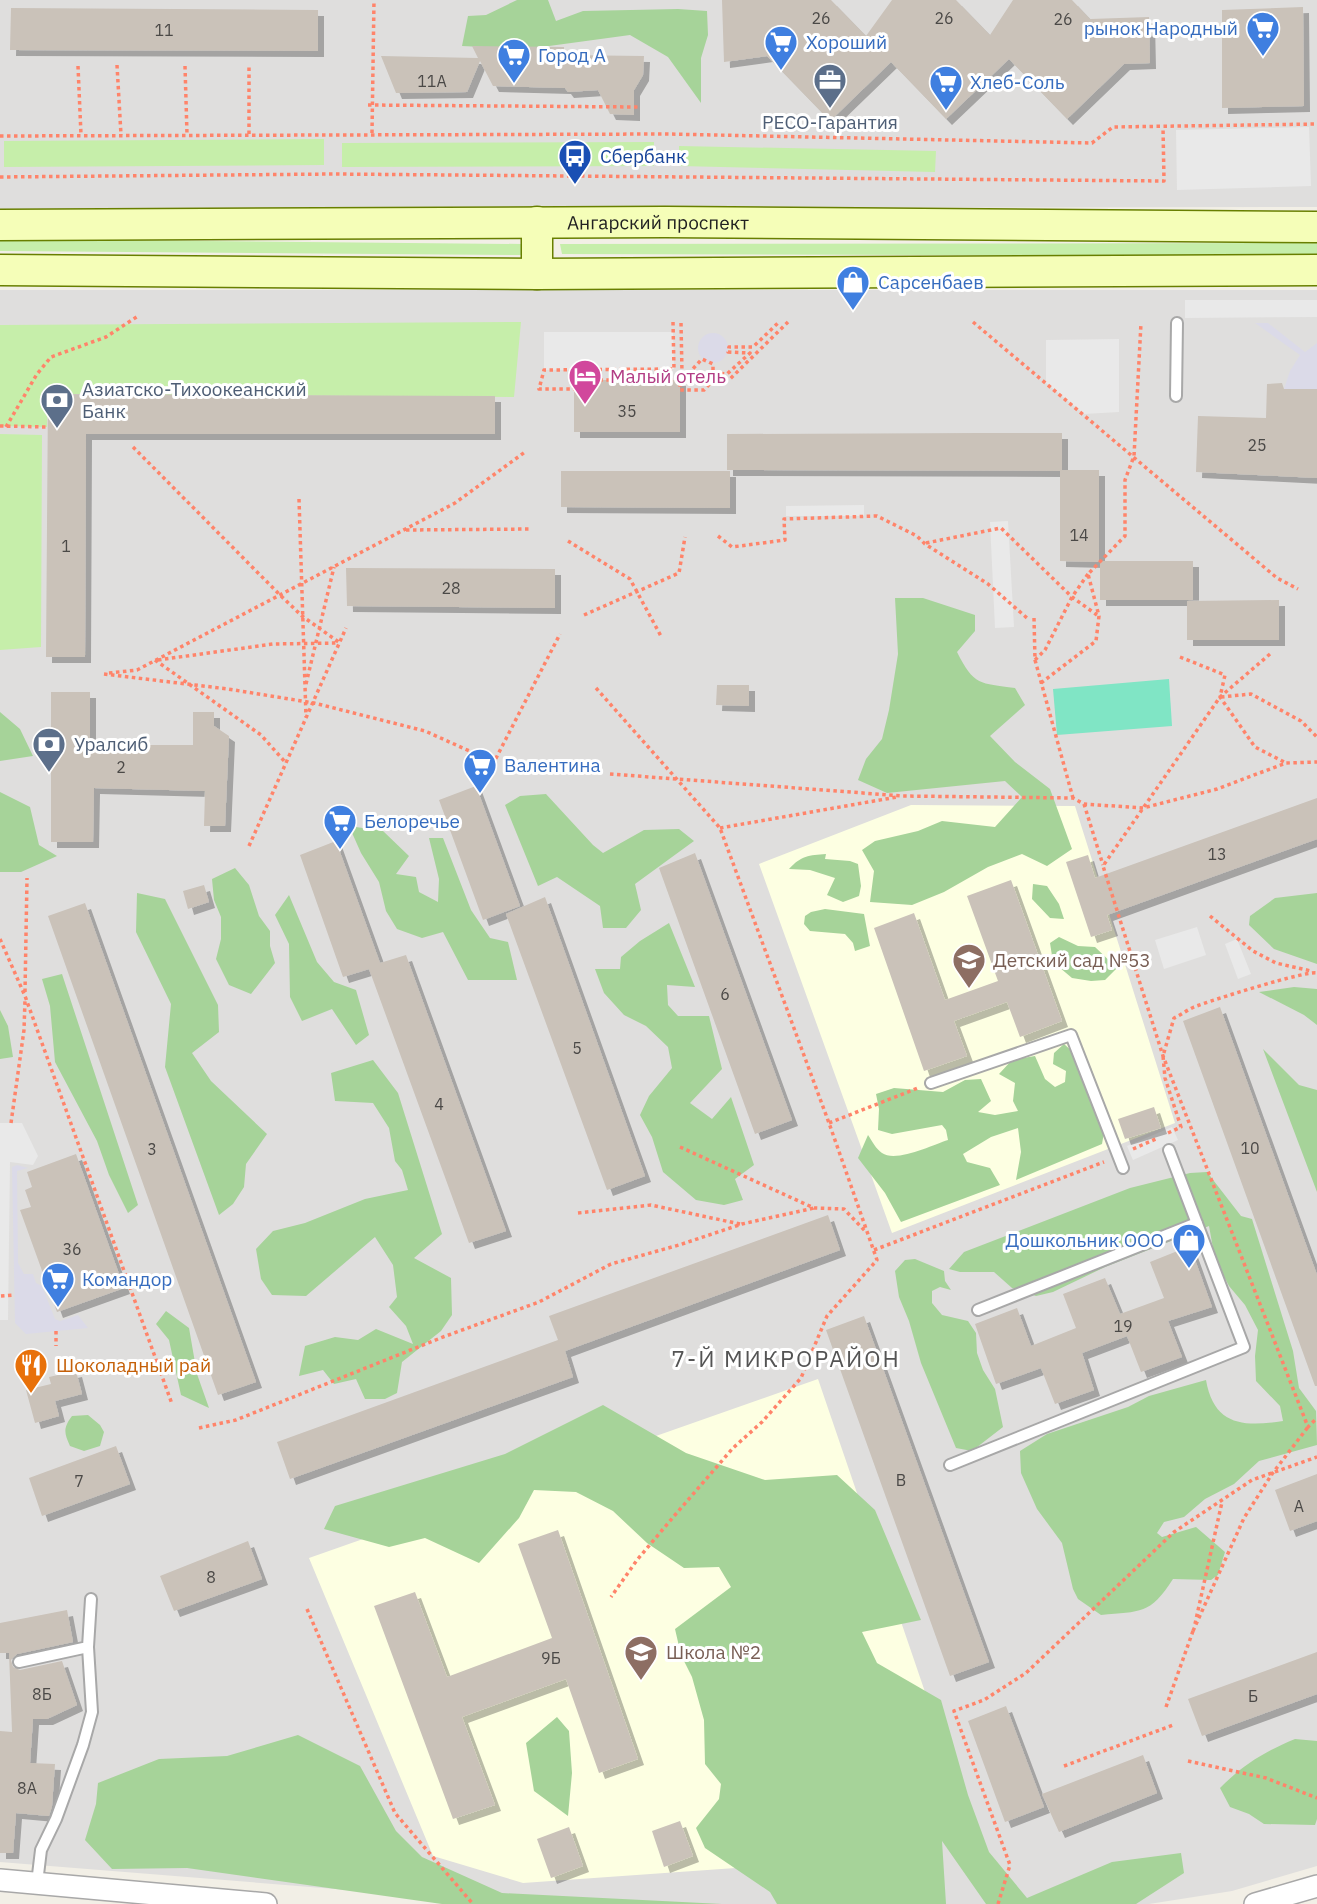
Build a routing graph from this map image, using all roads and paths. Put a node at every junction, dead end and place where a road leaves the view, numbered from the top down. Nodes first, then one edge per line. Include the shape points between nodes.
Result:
1 (374, 0) edge
2 (117, 65) dead end
3 (249, 65) dead end
4 (78, 66) dead end
5 (185, 66) dead end
6 (370, 106) junction
7 (639, 107) dead end
8 (1317, 124) edge
9 (1163, 127) junction
10 (187, 134) junction
11 (249, 134) junction
12 (372, 134) junction
13 (81, 135) junction
14 (121, 135) junction
15 (0, 136) edge
16 (0, 177) edge
17 (537, 222) junction
18 (0, 225) edge
19 (1317, 226) edge
20 (0, 270) edge
21 (1317, 270) edge
22 (537, 274) junction
23 (138, 316) dead end
24 (779, 322) dead end
25 (788, 322) dead end
26 (973, 322) dead end
27 (673, 323) dead end
28 (681, 323) dead end
29 (1140, 323) dead end
30 (1177, 323) dead end
31 (1176, 396) dead end
32 (0, 426) edge
33 (6, 426) junction
34 (47, 427) dead end
35 (133, 447) dead end
36 (525, 452) dead end
37 (1134, 456) junction
38 (299, 499) dead end
39 (531, 528) dead end
40 (404, 530) junction
41 (718, 536) dead end
42 (685, 537) dead end
43 (568, 541) dead end
44 (925, 544) junction
45 (334, 567) junction
46 (1088, 574) junction
47 (302, 584) junction
48 (1298, 589) dead end
49 (637, 593) junction
50 (280, 595) junction
51 (1072, 597) junction
52 (584, 615) dead end
53 (302, 616) junction
54 (1099, 616) junction
55 (1027, 618) dead end
56 (1034, 618) dead end
57 (346, 628) dead end
58 (319, 629) junction
59 (560, 634) dead end
60 (663, 638) dead end
61 (303, 643) junction
62 (340, 643) junction
63 (315, 645) junction
64 (1270, 654) dead end
65 (1181, 657) dead end
66 (155, 660) junction
67 (1035, 660) junction
68 (1041, 683) junction
69 (187, 684) junction
70 (305, 688) junction
71 (596, 688) dead end
72 (1220, 697) junction
73 (305, 702) junction
74 (314, 703) junction
75 (306, 718) junction
76 (1317, 737) edge
77 (1317, 762) edge
78 (286, 763) junction
79 (1286, 763) junction
80 (610, 774) dead end
81 (676, 779) junction
82 (903, 796) junction
83 (1073, 798) junction
84 (1084, 804) junction
85 (1143, 808) junction
86 (720, 828) junction
87 (249, 846) dead end
88 (1103, 866) junction
89 (27, 878) dead end
90 (1210, 916) dead end
91 (0, 939) edge
92 (1315, 972) edge
93 (25, 996) junction
94 (1163, 1056) junction
95 (931, 1083) joint
96 (11, 1123) dead end
97 (829, 1123) junction
98 (680, 1147) dead end
99 (1169, 1150) dead end
100 (1118, 1155) junction
101 (1123, 1168) dead end
102 (814, 1208) junction
103 (578, 1213) dead end
104 (1197, 1223) junction
105 (742, 1224) junction
106 (868, 1234) junction
107 (874, 1250) junction
108 (1, 1296) edge
109 (14, 1296) dead end
110 (978, 1310) dead end
111 (56, 1331) dead end
112 (56, 1346) dead end
113 (172, 1404) dead end
114 (1317, 1416) edge
115 (1308, 1427) junction
116 (199, 1428) dead end
117 (1317, 1457) edge
118 (950, 1465) dead end
119 (1272, 1474) junction
120 (1223, 1500) junction
121 (611, 1597) dead end
122 (92, 1599) dead end
123 (307, 1609) dead end
124 (1193, 1631) junction
125 (88, 1647) junction
126 (19, 1661) dead end
127 (1166, 1707) dead end
128 (1173, 1725) dead end
129 (1188, 1761) dead end
130 (1064, 1766) dead end
131 (1317, 1798) edge
132 (0, 1880) edge
133 (37, 1883) junction
134 (1317, 1886) edge
135 (266, 1904) edge
136 (473, 1904) edge
137 (998, 1904) edge
138 (1255, 1904) edge

1 - 6 path
2 - 14 path
3 - 11 path
4 - 13 path
5 - 10 path
6 - 7 path
6 - 12 path
8 - 9 path
9 - 12 path via 1113,127 1092,143 668,134
9 - 16 path via 1164,181 334,174
10 - 11 path
10 - 14 path
11 - 12 path
13 - 14 path
13 - 15 path
17 - 18 street, Ангарский проспект
17 - 19 street, Ангарский проспект
17 - 22 street
20 - 22 street
21 - 22 street
23 - 33 path via 106,337 51,357
24 - 28 path via 753,347 729,347 728,352 750,353 727,374 713,373 713,363 702,359 689,373 682,373
25 - 27 path via 730,379 715,379 704,390 680,390 680,380 574,380 574,389 539,389 544,370 674,369
26 - 37 path
29 - 37 path
30 - 31 lane
32 - 33 path
33 - 34 path
35 - 50 path
36 - 40 path via 455,503
37 - 46 path via 1125,480 1125,536
37 - 48 path via 1278,578
38 - 47 path
39 - 40 path
40 - 45 path
41 - 44 path via 732,547 786,540 784,519 877,516
42 - 49 path via 679,573
43 - 49 path via 630,579
44 - 51 path via 1001,528
44 - 55 path via 988,584
45 - 47 path
45 - 58 path
46 - 51 path
46 - 54 path
47 - 50 path
47 - 53 path
49 - 52 path
49 - 60 path
50 - 53 path
50 - 66 path
51 - 54 path
51 - 67 path via 1045,650
53 - 58 path
53 - 61 path
54 - 68 path via 1096,641
56 - 67 path
57 - 62 path
58 - 62 path
58 - 63 path
59 - 74 path via 494,762 425,731
61 - 63 path
61 - 66 path
61 - 70 path
62 - 63 path
62 - 74 path
63 - 70 path
64 - 72 path
65 - 72 path via 1225,674
66 - 69 path
66 - 69 path via 137,670 104,674
67 - 68 path
68 - 83 path
69 - 73 path
69 - 78 path via 261,735
70 - 73 path
71 - 81 path
72 - 76 path via 1251,694 1301,720
72 - 79 path via 1255,747
72 - 85 path
73 - 74 path
73 - 75 path
74 - 75 path
75 - 78 path
77 - 79 path
78 - 87 path
79 - 85 path via 1217,789
80 - 81 path
81 - 82 path
81 - 86 path
82 - 83 path
82 - 86 path
83 - 84 path
84 - 85 path
84 - 88 path
85 - 88 path
86 - 97 path
88 - 94 path
89 - 93 path
90 - 92 path via 1253,951 1276,963
91 - 93 path
92 - 94 path via 1193,1008 1174,1018
93 - 96 path
93 - 113 path
94 - 100 path via 1181,1128
94 - 115 path
95 - 97 path
95 - 100 lane via 1071,1035
97 - 106 path
98 - 102 path
99 - 104 lane
100 - 101 lane
100 - 107 path
102 - 105 path
102 - 106 path via 844,1209
103 - 105 path via 651,1205
104 - 110 lane
104 - 118 lane via 1244,1347
105 - 116 path via 611,1264 539,1302 236,1420
106 - 107 path
107 - 121 path via 877,1260 827,1317 801,1378 691,1496
108 - 109 path
111 - 112 path
114 - 115 path
115 - 119 path
117 - 119 path
119 - 120 path via 1252,1480
119 - 124 path via 1244,1518
120 - 124 path
120 - 137 path via 1174,1532 1027,1673 984,1700 954,1711 1010,1865
122 - 125 lane
123 - 136 path via 395,1813
124 - 127 path
125 - 126 lane
125 - 133 lane via 92,1712 41,1850
128 - 130 path
129 - 131 path via 1266,1778
132 - 133 street
133 - 135 street
134 - 138 street

